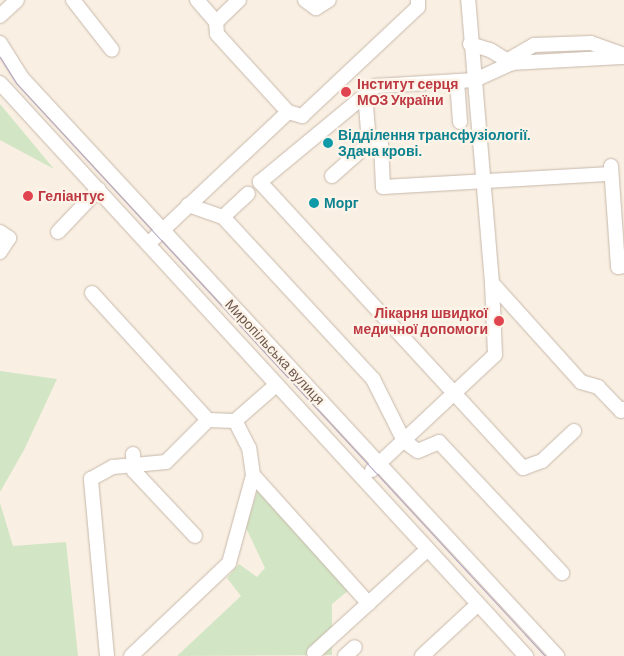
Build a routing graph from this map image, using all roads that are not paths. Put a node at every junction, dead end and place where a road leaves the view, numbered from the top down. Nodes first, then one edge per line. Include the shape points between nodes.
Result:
1 (17, 0) edge
2 (73, 0) edge
3 (197, 0) edge
4 (239, 0) edge
5 (305, 0) edge
6 (329, 0) edge
7 (418, 0) edge
8 (468, 0) edge
9 (0, 16) edge
10 (216, 22) junction
11 (0, 42) edge
12 (478, 43) junction
13 (112, 50) dead end
14 (624, 56) edge
15 (510, 61) junction
16 (475, 80) junction
17 (457, 81) junction
18 (0, 83) edge
19 (365, 92) junction
20 (288, 112) junction
21 (460, 122) dead end
22 (381, 144) dead end
23 (332, 176) dead end
24 (484, 182) junction
25 (99, 189) junction
26 (248, 194) dead end
27 (188, 205) junction
28 (223, 217) junction
29 (163, 230) junction
30 (0, 232) edge
31 (58, 232) dead end
32 (148, 244) junction
33 (0, 252) edge
34 (624, 266) edge
35 (492, 282) junction
36 (92, 293) dead end
37 (276, 385) junction
38 (454, 395) junction
39 (624, 409) edge
40 (221, 423) junction
41 (574, 431) dead end
42 (404, 440) junction
43 (133, 460) junction
44 (378, 464) junction
45 (253, 475) junction
46 (364, 478) junction
47 (195, 536) dead end
48 (428, 548) junction
49 (562, 573) dead end
50 (369, 604) junction
51 (478, 604) junction
52 (314, 654) dead end
53 (107, 656) edge
54 (131, 656) edge
55 (422, 656) edge
56 (526, 656) edge
57 (557, 656) edge

1 - 9 street
2 - 13 street
3 - 10 street
4 - 10 street
5 - 6 street via 316,8
7 - 20 street via 418,7 308,112 302,116
8 - 12 street
10 - 20 street via 217,34
11 - 29 street, Миропільська вулиця via 22,78
12 - 15 street
12 - 16 street
14 - 15 street
15 - 16 street
16 - 17 street
16 - 24 street
17 - 19 street via 376,86
17 - 21 street
18 - 25 street, Миропільська вулиця
19 - 23 street via 369,143
19 - 38 street via 260,182
20 - 27 street
22 - 24 street via 384,187
24 - 34 street via 611,169 618,266
24 - 35 street
25 - 31 street
25 - 32 street, Миропільська вулиця
26 - 28 street
27 - 28 street
27 - 29 street
28 - 42 street via 373,379
29 - 32 street
29 - 44 street, Миропільська вулиця
30 - 33 street via 9,238
32 - 37 street, Миропільська вулиця
35 - 38 street via 495,355
35 - 39 street via 581,382 598,387 621,411
36 - 40 street
37 - 40 street
37 - 46 street, Миропільська вулиця
38 - 41 street via 523,468 542,461
38 - 42 street
40 - 43 street via 166,462
40 - 45 street via 249,448
42 - 44 street
42 - 49 street via 418,451 439,442
43 - 47 street via 134,471
43 - 53 street via 91,479
44 - 46 street
44 - 57 street, Миропільська вулиця
45 - 50 street
45 - 54 street via 229,563
46 - 48 street, Миропільська вулиця
48 - 50 street
48 - 51 street, Миропільська вулиця
50 - 52 street
51 - 55 street
51 - 56 street, Миропільська вулиця

